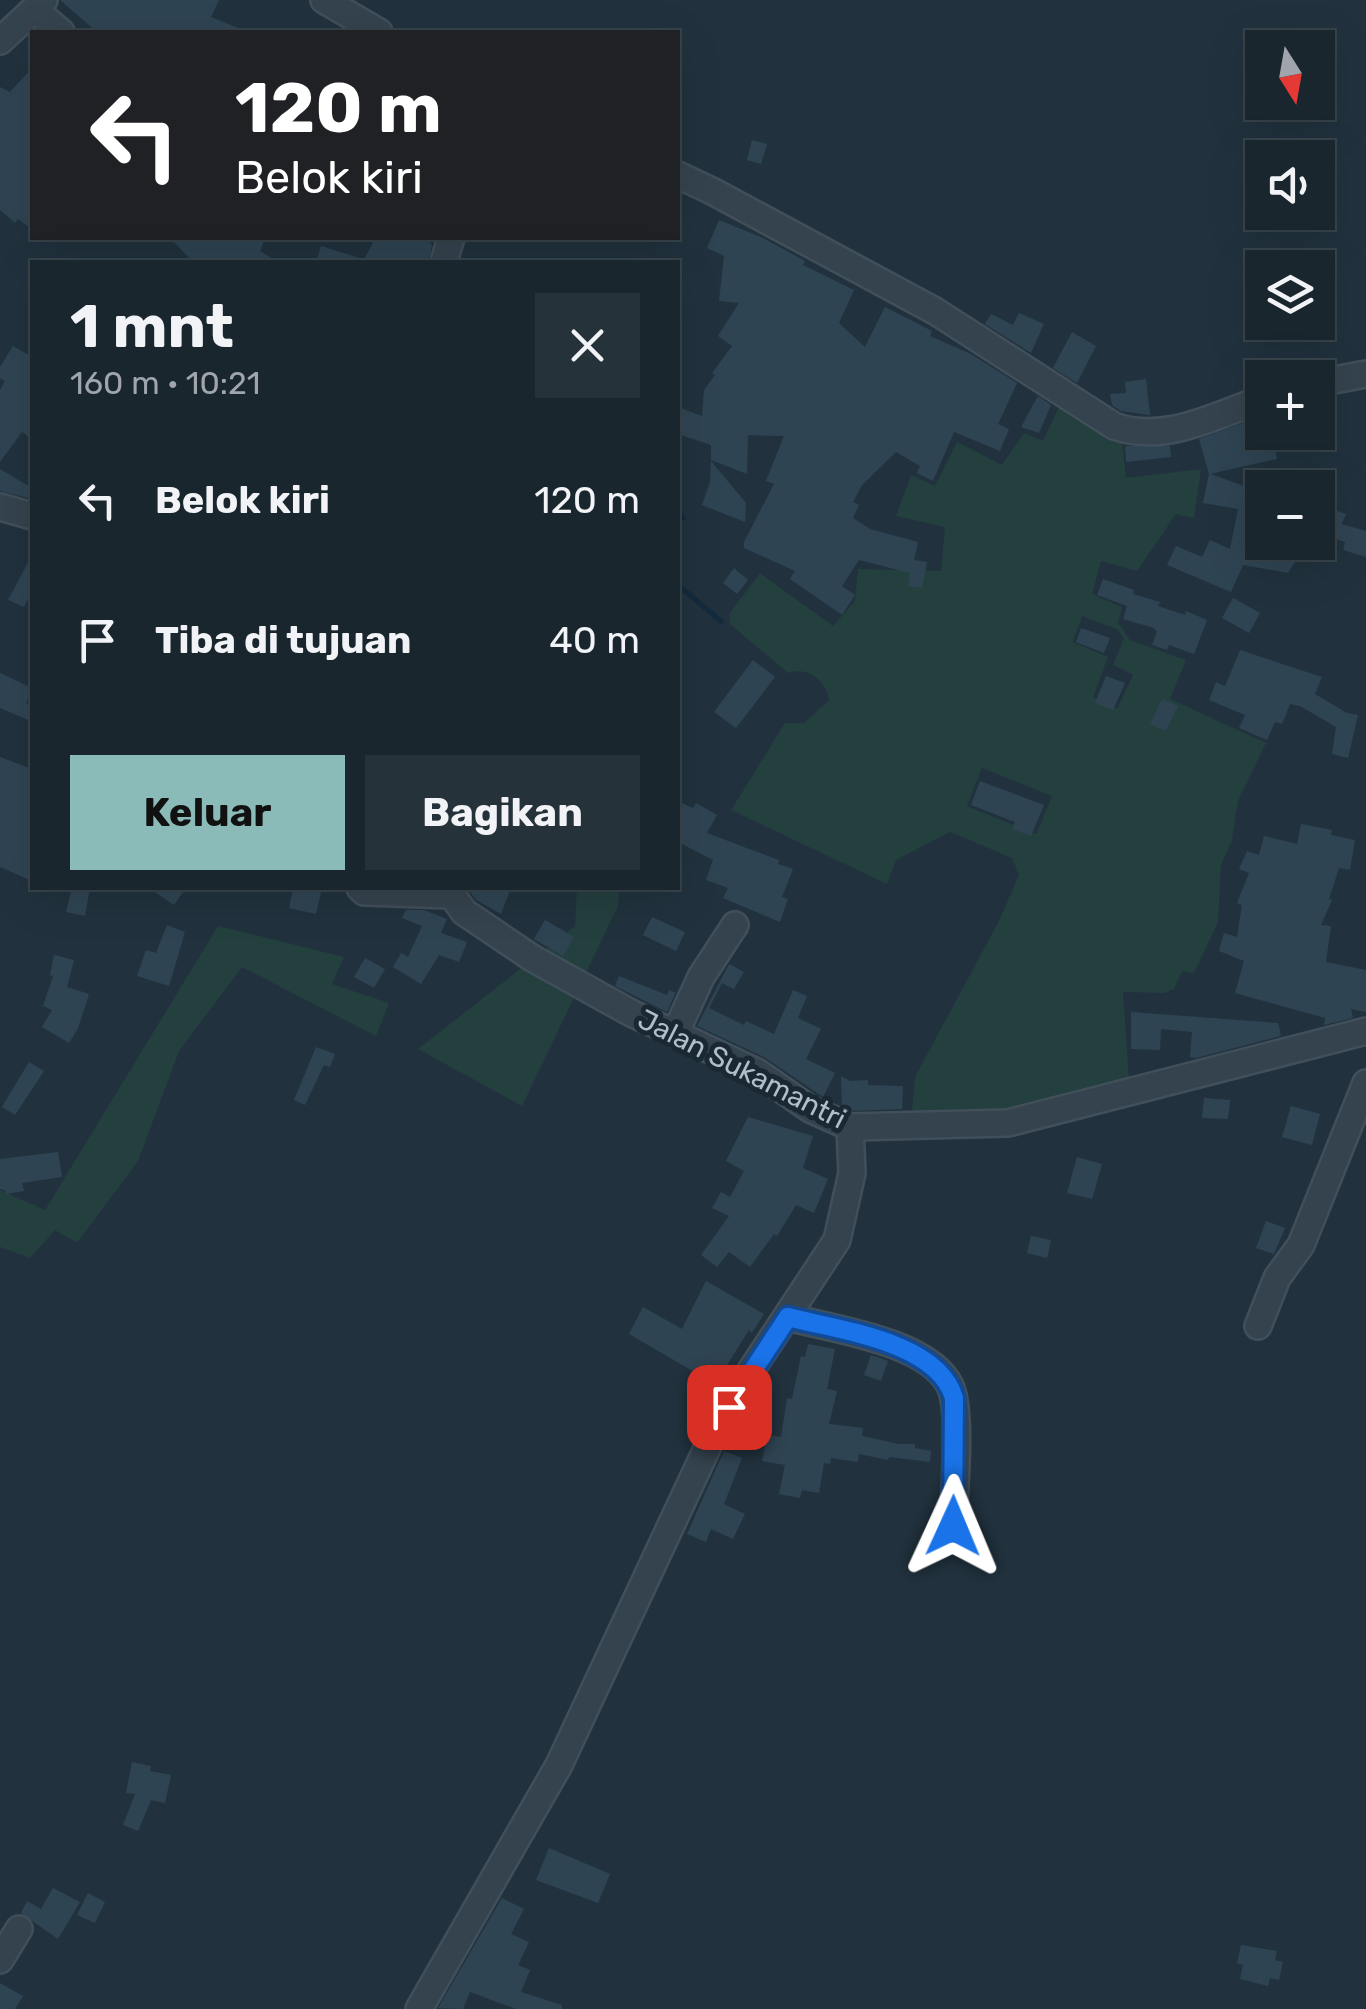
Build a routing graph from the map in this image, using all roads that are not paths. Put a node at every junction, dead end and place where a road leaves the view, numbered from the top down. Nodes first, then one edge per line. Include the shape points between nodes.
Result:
1 (324, 0) edge
2 (39, 5) edge
3 (59, 30) edge
4 (376, 30) edge
5 (0, 41) edge
6 (680, 176) edge
7 (1366, 374) edge
8 (1335, 380) edge
9 (1245, 405) edge
10 (0, 506) edge
11 (30, 515) edge
12 (362, 890) edge
13 (449, 891) edge
14 (735, 925) dead end
15 (1366, 1031) edge
16 (674, 1034) junction
17 (1366, 1083) edge
18 (850, 1126) junction
19 (788, 1317) junction
20 (1258, 1326) dead end
21 (953, 1526) dead end
22 (19, 1929) dead end
23 (0, 1960) edge
24 (419, 2009) edge

1 - 4 street
2 - 3 street
2 - 5 street
6 - 9 street via 935,310 1114,426 1166,431
7 - 8 street
10 - 11 street
12 - 13 street
13 - 16 street, Jalan Sukamantri via 464,912 532,958
14 - 16 street
15 - 18 street, Jalan Sukamantri via 1008,1123
16 - 18 street, Jalan Sukamantri
17 - 20 street via 1302,1245 1277,1278
18 - 19 street via 852,1173 837,1240
19 - 21 street via 901,1347 950,1384
19 - 24 street via 708,1444 559,1766
22 - 23 street

